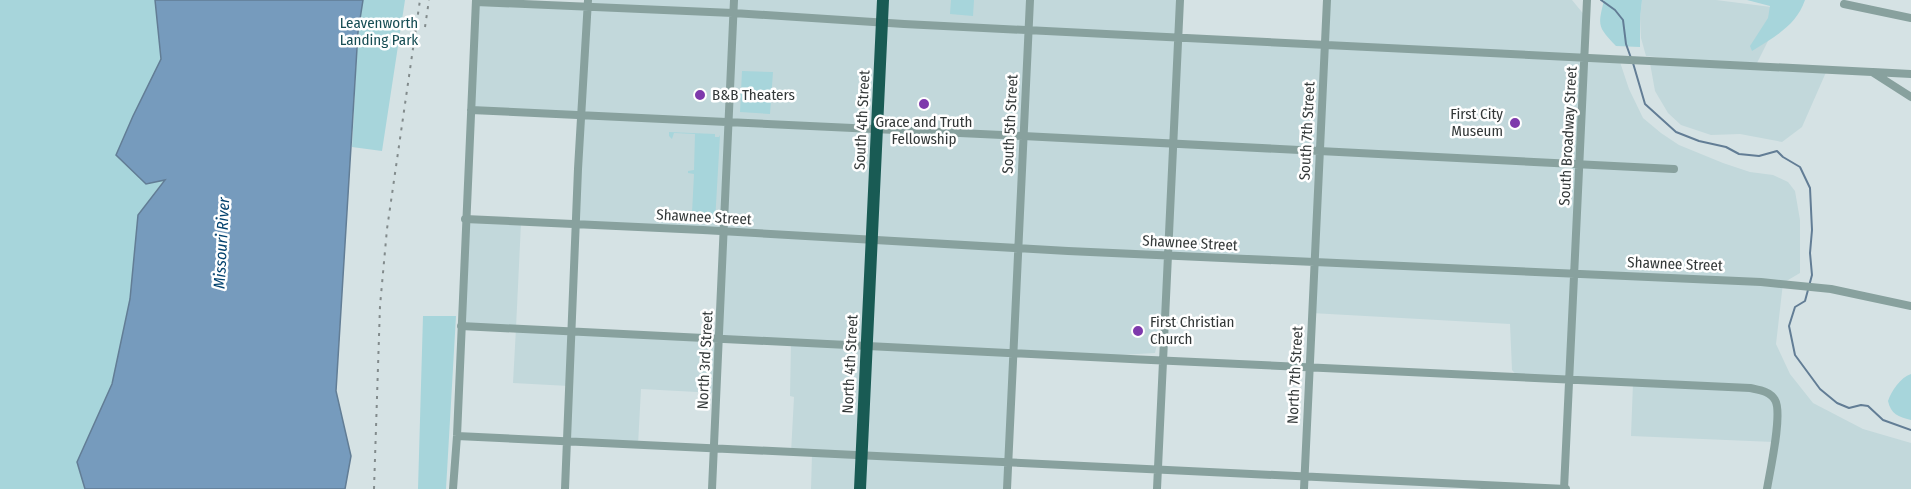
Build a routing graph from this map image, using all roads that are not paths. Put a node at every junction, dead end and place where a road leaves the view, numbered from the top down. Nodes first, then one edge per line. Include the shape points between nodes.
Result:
1 (734, 0) edge
2 (883, 0) edge
3 (1030, 0) edge
4 (1180, 0) edge
5 (1328, 0) edge
6 (1587, 0) edge
7 (476, 1) edge
8 (588, 3) edge
9 (1844, 4) dead end
10 (733, 13) junction
11 (1911, 18) edge
12 (882, 22) junction
13 (1029, 29) junction
14 (1178, 37) junction
15 (1325, 44) junction
16 (1586, 57) junction
17 (1872, 72) junction
18 (1911, 74) edge
19 (1911, 97) edge
20 (471, 110) junction
21 (582, 115) junction
22 (729, 122) junction
23 (876, 129) junction
24 (1023, 136) junction
25 (1172, 144) junction
26 (1320, 152) junction
27 (1580, 165) junction
28 (1674, 169) dead end
29 (465, 219) junction
30 (576, 225) junction
31 (724, 231) junction
32 (871, 241) junction
33 (1017, 249) junction
34 (1167, 255) junction
35 (1313, 262) junction
36 (1575, 274) junction
37 (1911, 306) edge
38 (461, 326) junction
39 (572, 331) junction
40 (719, 337) junction
41 (866, 347) junction
42 (1012, 353) junction
43 (1163, 362) junction
44 (1309, 368) junction
45 (1569, 380) junction
46 (457, 436) junction
47 (567, 442) junction
48 (714, 449) junction
49 (861, 456) junction
50 (1007, 463) junction
51 (1157, 470) junction
52 (1305, 475) junction
53 (453, 489) edge
54 (565, 489) edge
55 (712, 489) edge
56 (860, 489) edge
57 (1007, 489) edge
58 (1157, 489) edge
59 (1304, 489) edge
60 (1565, 489) edge
61 (1767, 489) edge

1 - 10 street, North 3rd Street
2 - 12 highway, South 4th Street
3 - 13 street, South 5th Street
4 - 14 street
5 - 15 street, South 7th Street
6 - 16 street, South Broadway Street
7 - 8 street
7 - 20 street
8 - 10 street
8 - 21 street
9 - 11 street
10 - 12 street
10 - 22 street, North 3rd Street
12 - 13 street
12 - 23 highway, South 4th Street
13 - 14 street
13 - 24 street, South 5th Street
14 - 15 street
14 - 25 street
15 - 16 street
15 - 26 street, South 7th Street
16 - 17 street
16 - 27 street, South Broadway Street
17 - 18 street
17 - 19 street
20 - 21 street
20 - 29 street
21 - 22 street
21 - 30 street
22 - 23 street
22 - 31 street, North 3rd Street
23 - 24 street
23 - 32 highway, South 4th Street
24 - 25 street
24 - 33 street, South 5th Street
25 - 26 street
25 - 34 street
26 - 27 street
26 - 35 street, South 7th Street
27 - 28 street
27 - 36 street, South Broadway Street
29 - 30 street, Shawnee Street
29 - 38 street
30 - 31 street, Shawnee Street
30 - 39 street
31 - 32 street, Shawnee Street
31 - 40 street, North 3rd Street
32 - 33 street, Shawnee Street
32 - 41 highway, North 4th Street
33 - 34 street, Shawnee Street
33 - 42 street, South 5th Street
34 - 35 street, Shawnee Street
34 - 43 street
35 - 36 street, Shawnee Street
35 - 44 street, North 7th Street
36 - 37 street, Shawnee Street via 1783,283
36 - 45 street, South Broadway Street
38 - 39 street
38 - 46 street
39 - 40 street
39 - 47 street
40 - 41 street
40 - 48 street, North 3rd Street
41 - 42 street
41 - 49 highway, North 4th Street
42 - 43 street
42 - 50 street, South 5th Street
43 - 44 street
43 - 51 street
44 - 45 street
44 - 52 street, North 7th Street
45 - 60 street, South Broadway Street
45 - 61 street via 1767,392 1775,399 1778,413
46 - 47 street
46 - 53 street
47 - 48 street
47 - 54 street
48 - 49 street
48 - 55 street, North 3rd Street
49 - 50 street
49 - 56 highway, North 4th Street
50 - 51 street
50 - 57 street, South 5th Street
51 - 52 street
51 - 58 street
52 - 59 street, North 7th Street
52 - 60 street

